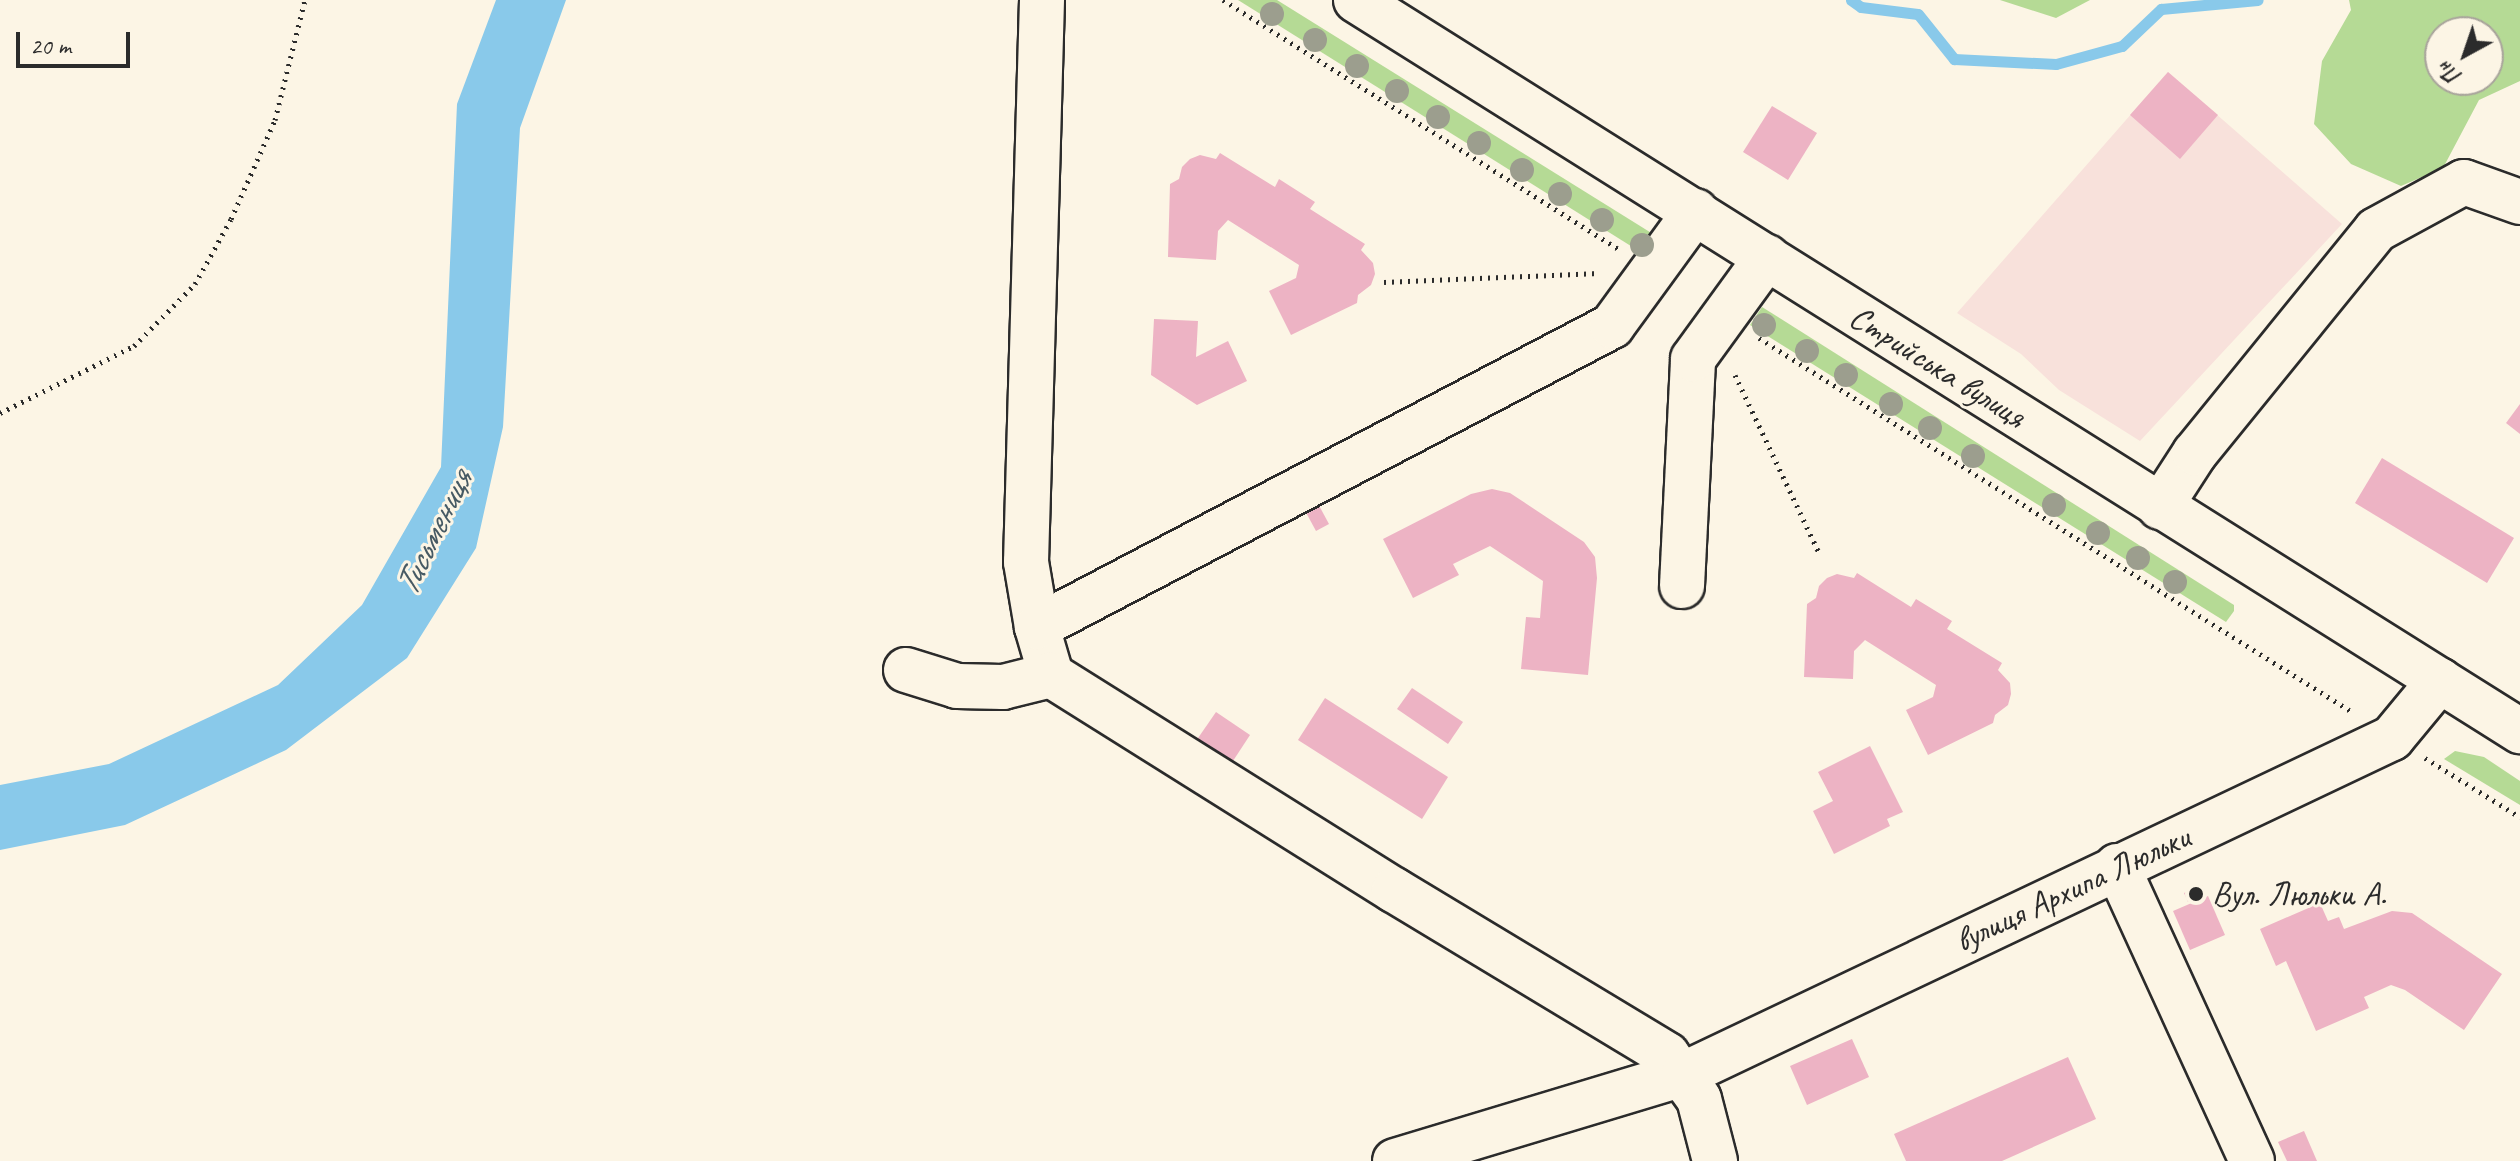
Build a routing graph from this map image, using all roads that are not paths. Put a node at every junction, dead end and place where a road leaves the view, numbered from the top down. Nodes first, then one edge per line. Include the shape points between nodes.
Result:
1 (1042, 0) edge
2 (1356, 0) edge
3 (2520, 202) edge
4 (1696, 211) junction
5 (1767, 257) junction
6 (2160, 507) junction
7 (1682, 586) dead end
8 (1037, 627) junction
9 (906, 670) dead end
10 (1051, 675) junction
11 (2440, 680) junction
12 (2520, 731) edge
13 (2117, 866) junction
14 (1684, 1074) junction
15 (1395, 1161) edge
16 (1715, 1161) edge
17 (2252, 1161) edge

1 - 8 street via 1026,562
2 - 4 street, Стрийська вулиця
3 - 6 street via 2464,182 2376,230 2195,453
4 - 5 street, Стрийська вулиця
4 - 8 street via 1612,326
5 - 6 street, Стрийська вулиця
5 - 7 street via 1693,359
6 - 11 street, Стрийська вулиця
8 - 10 street
9 - 10 street via 957,686 1003,687
10 - 14 street via 1667,1055
11 - 12 street, Стрийська вулиця
11 - 13 street, вулиця Архипа Люльки via 2392,738
13 - 14 street, вулиця Архипа Люльки
13 - 17 street
14 - 15 street, вулиця Архипа Люльки
14 - 16 street via 1699,1099

